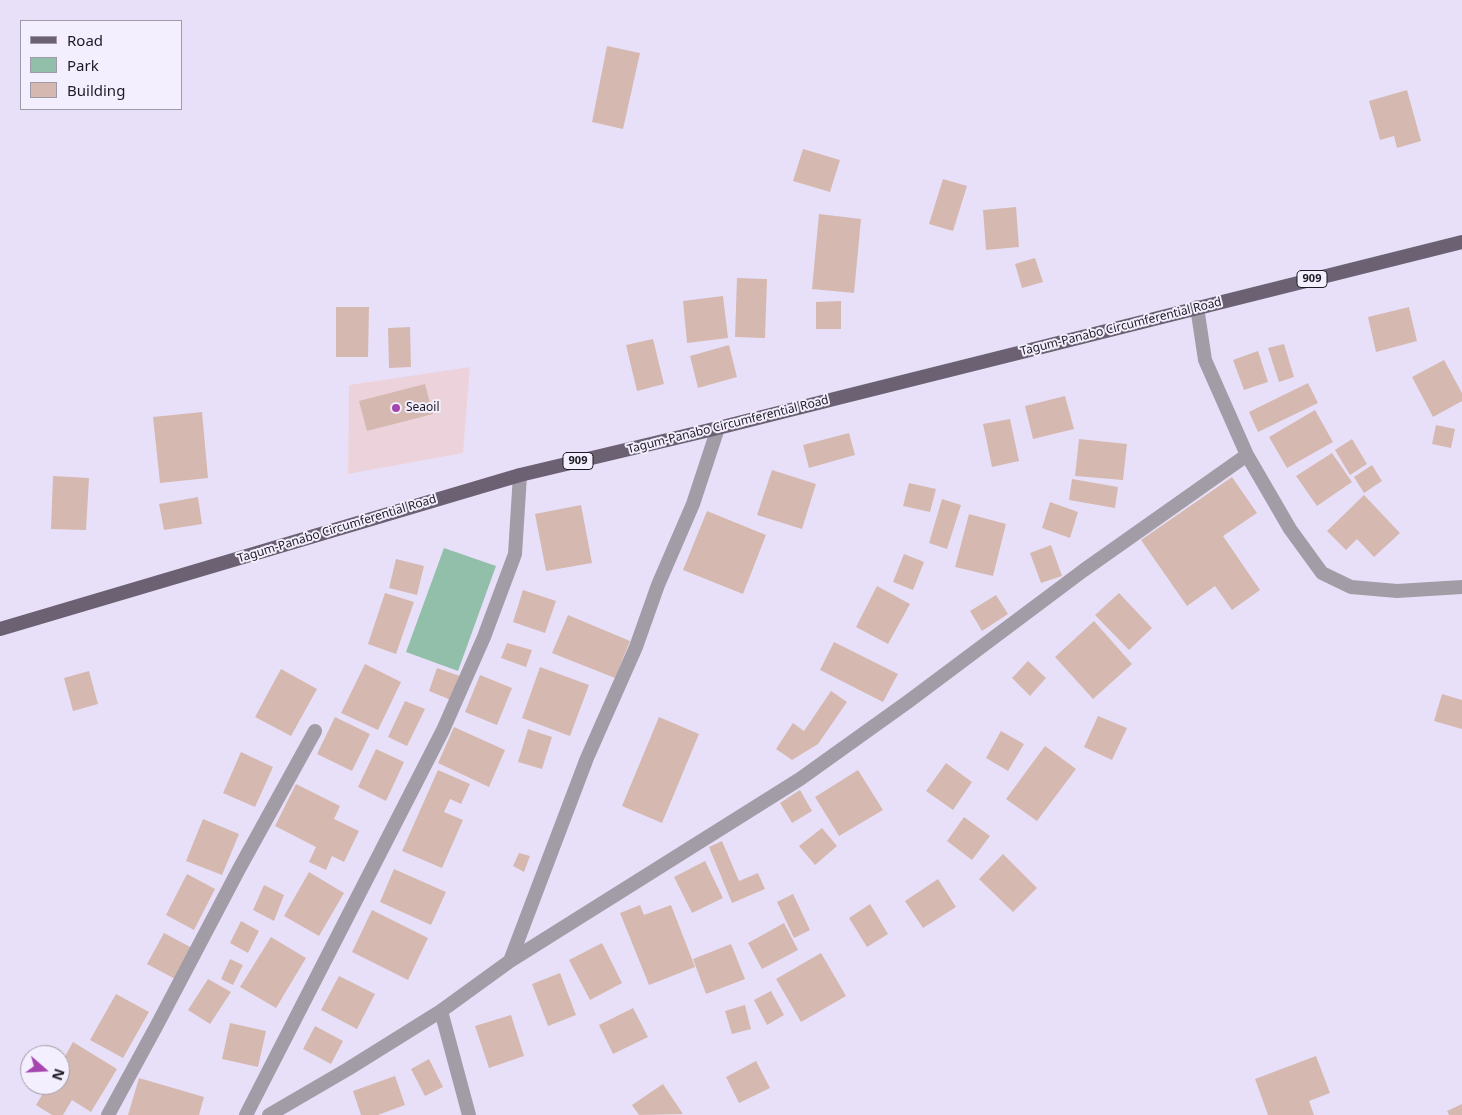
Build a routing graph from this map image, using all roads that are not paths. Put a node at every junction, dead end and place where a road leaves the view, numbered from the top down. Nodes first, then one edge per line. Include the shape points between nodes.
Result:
1 (1462, 242) edge
2 (1197, 307) junction
3 (718, 428) junction
4 (1248, 455) junction
5 (520, 475) junction
6 (1462, 587) edge
7 (0, 629) edge
8 (315, 731) dead end
9 (510, 961) junction
10 (442, 1011) junction
11 (108, 1115) edge
12 (246, 1115) edge
13 (269, 1115) edge
14 (469, 1115) edge

1 - 2 main road, Tagum-Panabo Circumferential Road / 909
2 - 3 main road, Tagum-Panabo Circumferential Road / 909
2 - 4 street via 1206,360
3 - 5 main road, Tagum-Panabo Circumferential Road / 909
3 - 9 street via 693,504 587,758
4 - 6 street via 1290,529 1322,573 1351,587 1397,591
4 - 9 street via 1084,570 800,779
5 - 7 main road, Tagum-Panabo Circumferential Road / 909
5 - 12 street via 515,554 480,645 443,730
8 - 11 street
9 - 10 street
10 - 13 street
10 - 14 street

